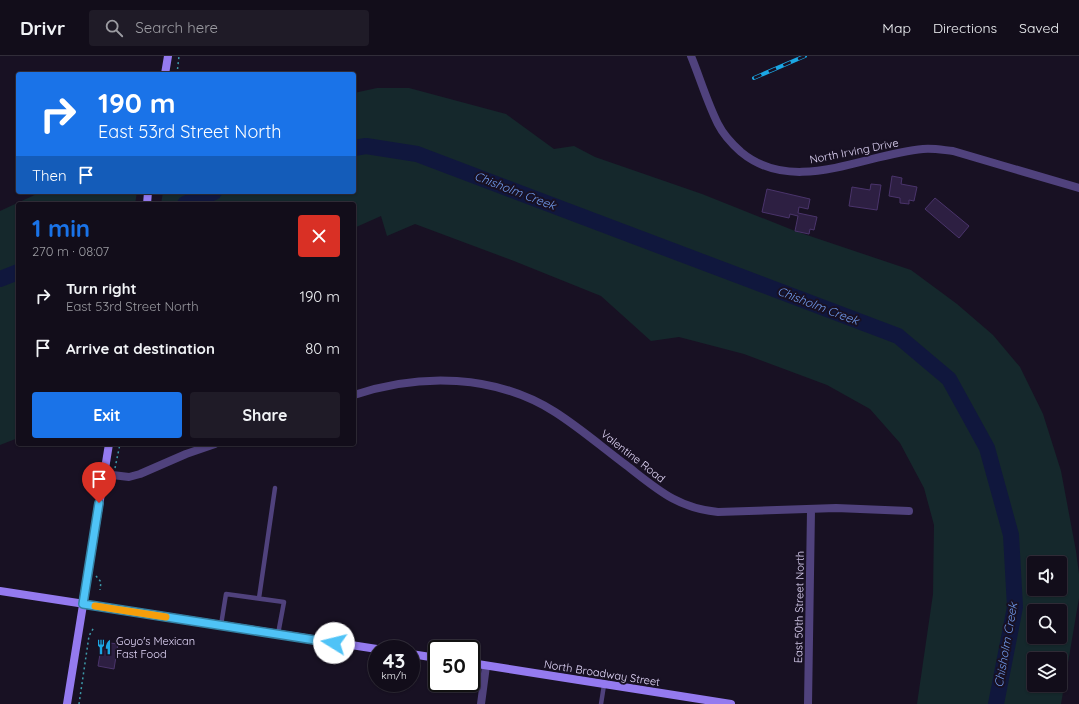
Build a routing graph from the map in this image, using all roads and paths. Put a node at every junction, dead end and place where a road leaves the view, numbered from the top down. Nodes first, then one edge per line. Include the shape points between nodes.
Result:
1 (168, 56) edge
2 (179, 56) edge
3 (691, 56) edge
4 (166, 72) edge
5 (177, 72) edge
6 (1079, 188) edge
7 (356, 395) edge
8 (109, 446) edge
9 (209, 446) edge
10 (104, 474) junction
11 (275, 488) dead end
12 (811, 510) junction
13 (909, 511) dead end
14 (0, 591) edge
15 (259, 598) junction
16 (83, 604) junction
17 (221, 625) junction
18 (94, 628) dead end
19 (278, 634) junction
20 (368, 648) edge
21 (480, 665) edge
22 (486, 666) junction
23 (604, 685) junction
24 (67, 704) edge
25 (79, 704) edge
26 (481, 704) edge
27 (601, 704) edge
28 (727, 704) edge
29 (808, 704) edge

1 - 4 main road
2 - 5 path
3 - 6 street, North Irving Drive via 718,125 736,148 760,165 783,171 814,171 916,150 938,149 953,151
7 - 12 street, Valentine Road via 391,386 436,380 455,380 502,389 524,396 555,412 663,493 682,504 718,512
8 - 10 main road
9 - 10 street via 129,477
10 - 16 main road
11 - 15 lane
12 - 13 street, Valentine Road
12 - 29 street, East 50th Street North
14 - 16 main road
15 - 17 lane via 226,594
15 - 19 lane via 284,602
16 - 17 main road
16 - 24 main road
17 - 19 main road
18 - 25 path via 89,636
19 - 20 main road
21 - 22 main road, North Broadway Street
22 - 23 main road, North Broadway Street
22 - 26 street
23 - 27 lane
23 - 28 main road, North Broadway Street

